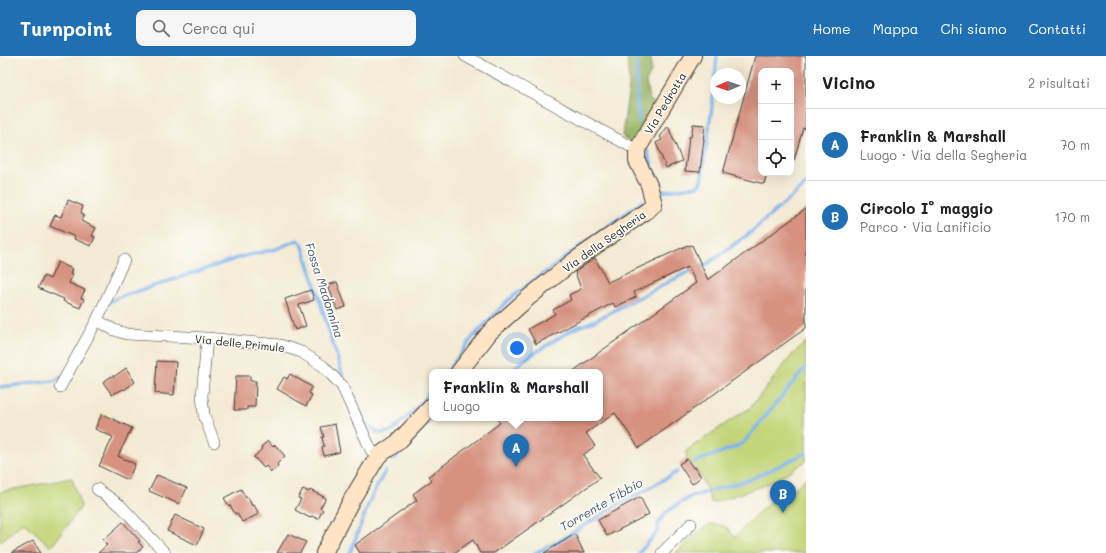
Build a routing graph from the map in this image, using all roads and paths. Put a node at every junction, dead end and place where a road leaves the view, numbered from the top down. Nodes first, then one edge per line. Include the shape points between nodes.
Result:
1 (465, 56) edge
2 (693, 56) edge
3 (638, 150) junction
4 (124, 260) dead end
5 (97, 320) junction
6 (207, 338) junction
7 (461, 369) edge
8 (60, 387) dead end
9 (429, 409) edge
10 (214, 442) dead end
11 (378, 456) junction
12 (97, 489) dead end
13 (691, 524) dead end
14 (165, 553) edge
15 (324, 553) edge
16 (662, 553) edge

1 - 3 street
2 - 3 street, Via Pedrotta
3 - 7 street, Via della Segheria via 638,161 654,204 575,260 528,298 490,332
4 - 5 street
5 - 6 street, Via delle Primule via 127,334
5 - 8 street
6 - 10 street via 202,396 204,415
6 - 11 street, Via delle Primule via 280,345 301,352 323,366 342,386 371,450
9 - 11 street via 398,442
11 - 15 street via 352,498
12 - 14 street via 121,506
13 - 16 street

